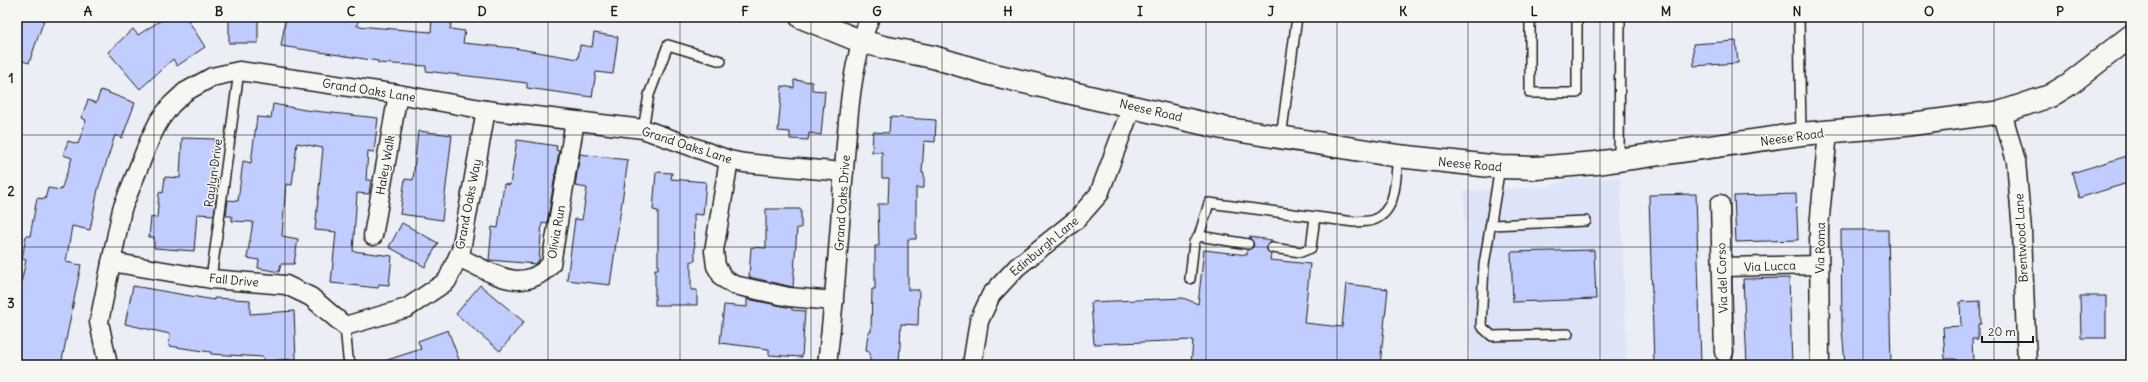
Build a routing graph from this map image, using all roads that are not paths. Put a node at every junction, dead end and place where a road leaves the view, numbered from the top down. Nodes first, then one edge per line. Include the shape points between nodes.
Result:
1 (801, 17) edge
2 (870, 17) edge
3 (1297, 17) edge
4 (1530, 17) edge
5 (1577, 17) edge
6 (1620, 17) edge
7 (1799, 17) edge
8 (2131, 36) edge
9 (860, 41) junction
10 (721, 61) dead end
11 (240, 71) junction
12 (398, 94) junction
13 (1132, 106) junction
14 (486, 110) junction
15 (2002, 112) junction
16 (574, 121) junction
17 (643, 129) junction
18 (1828, 132) junction
19 (1802, 134) junction
20 (1281, 138) junction
21 (1398, 156) junction
22 (729, 160) junction
23 (1619, 160) junction
24 (1500, 167) junction
25 (844, 172) junction
26 (1720, 204) dead end
27 (1315, 217) junction
28 (1586, 221) dead end
29 (1491, 224) junction
30 (373, 236) dead end
31 (1199, 236) junction
32 (1248, 244) dead end
33 (1272, 248) dead end
34 (458, 257) junction
35 (111, 262) junction
36 (1819, 264) junction
37 (1722, 267) junction
38 (211, 279) junction
39 (1190, 279) dead end
40 (834, 301) junction
41 (345, 326) junction
42 (1568, 334) dead end
43 (1724, 352) dead end
44 (108, 365) edge
45 (352, 365) edge
46 (827, 365) edge
47 (972, 365) edge
48 (1820, 365) edge
49 (2027, 365) edge

1 - 9 street, Neese Road
2 - 9 street, Grand Oaks Drive
3 - 20 lane
4 - 5 lane via 1530,93 1577,93
6 - 23 lane
7 - 19 lane
8 - 15 street, Neese Road via 2050,96
9 - 13 street, Neese Road
9 - 25 street, Grand Oaks Drive via 848,121
10 - 17 lane via 668,45 649,95
11 - 12 street, Grand Oaks Lane
11 - 35 street, Grand Oaks Lane via 201,82 171,104 159,121 122,209
11 - 38 lane, Raylyn Drive
12 - 14 street, Grand Oaks Lane
12 - 30 street, Haley Walk
13 - 20 street, Neese Road via 1223,128
13 - 47 street, Edinburgh Lane via 1099,194 1078,219 1017,267 991,295 980,321
14 - 16 street, Grand Oaks Lane
14 - 34 street, Grand Oaks Way
15 - 18 street, Neese Road
15 - 49 street, Brentwood Lane via 2016,161 2022,231
16 - 17 street, Grand Oaks Lane
16 - 34 street, Olivia Run via 551,264 543,273 528,280 514,281
17 - 22 street, Grand Oaks Lane
18 - 19 street, Neese Road
18 - 36 street, Via Roma via 1819,227
19 - 23 street, Neese Road
20 - 21 street, Neese Road
21 - 24 street, Neese Road
21 - 27 lane via 1392,203 1384,214 1372,221 1354,222
22 - 25 street, Grand Oaks Lane
22 - 40 street via 714,251 716,266 723,278 734,285 789,297
23 - 24 street, Neese Road via 1536,168
24 - 29 lane
25 - 40 street, Grand Oaks Drive
26 - 37 street, Via del Corso
27 - 31 lane via 1209,202
27 - 33 lane via 1311,248 1301,252
28 - 29 lane
29 - 42 lane via 1484,265 1481,326 1492,336
31 - 32 lane
31 - 39 lane via 1194,242
34 - 41 street, Grand Oaks Way via 447,281 407,308
35 - 38 street, Fall Drive
35 - 44 street, Grand Oaks Lane via 99,322
36 - 37 street, Via Lucca
36 - 48 street, Via Roma
37 - 43 street, Via del Corso
38 - 41 street, Fall Drive via 286,285 311,297
40 - 46 street, Grand Oaks Drive
41 - 45 lane via 348,358

